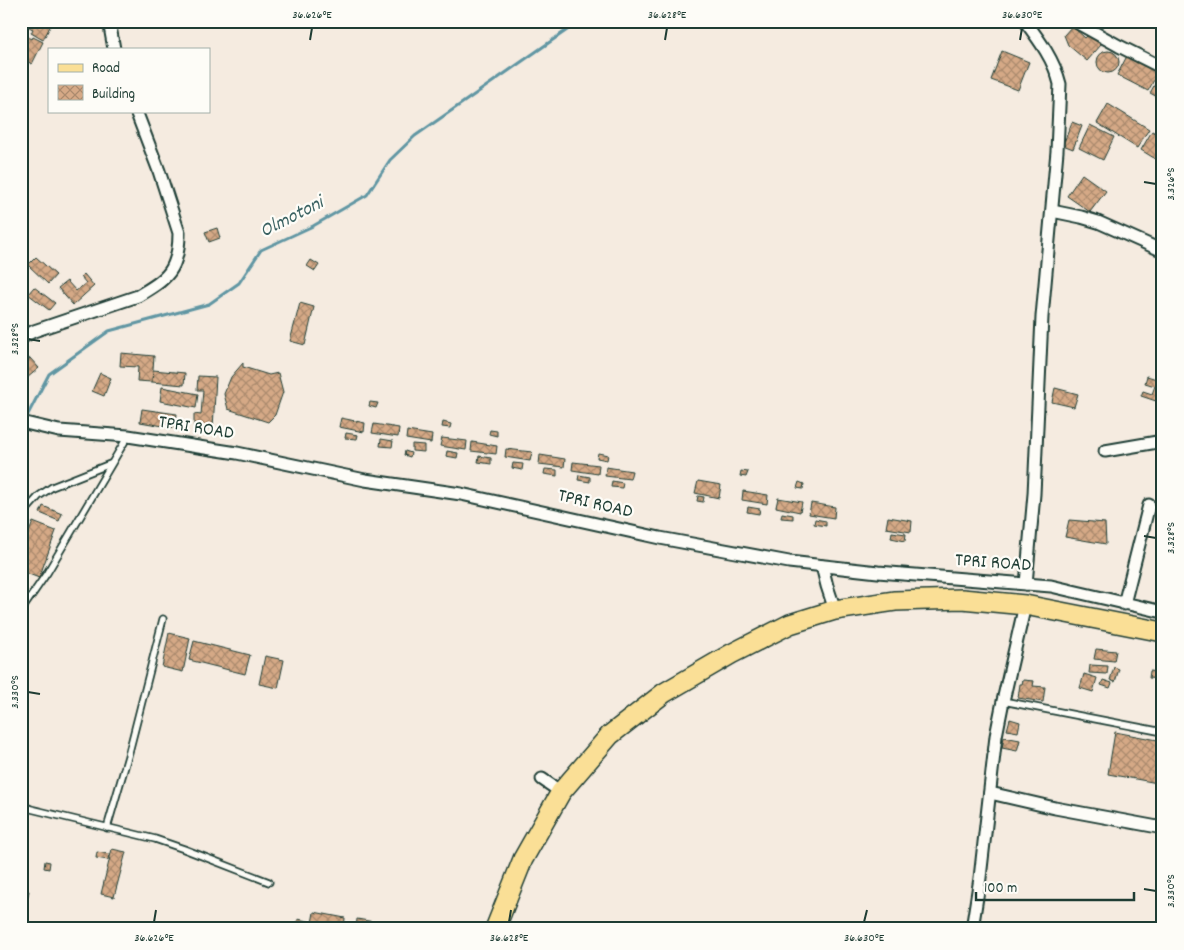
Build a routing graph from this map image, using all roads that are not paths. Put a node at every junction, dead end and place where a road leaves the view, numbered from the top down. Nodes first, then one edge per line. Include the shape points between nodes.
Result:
1 (109, 21) edge
2 (1025, 21) edge
3 (1074, 21) edge
4 (114, 48) edge
5 (1163, 68) edge
6 (136, 112) edge
7 (1052, 211) junction
8 (1163, 251) edge
9 (21, 338) edge
10 (26, 423) edge
11 (128, 436) junction
12 (1163, 441) edge
13 (1105, 452) dead end
14 (111, 464) junction
15 (1149, 506) dead end
16 (21, 516) edge
17 (822, 566) junction
18 (1026, 584) junction
19 (1124, 604) junction
20 (1026, 605) junction
21 (835, 610) junction
22 (21, 611) edge
23 (1163, 612) edge
24 (163, 619) dead end
25 (1163, 632) edge
26 (1003, 701) junction
27 (1163, 732) edge
28 (542, 779) dead end
29 (561, 792) junction
30 (990, 793) junction
31 (21, 805) edge
32 (107, 828) junction
33 (1163, 828) edge
34 (269, 882) dead end
35 (495, 929) edge
36 (972, 929) edge

1 - 4 street
2 - 7 street via 1048,53 1060,84
3 - 5 street
6 - 9 street via 177,222 179,244 173,267 138,296
7 - 8 street via 1098,222
7 - 18 street via 1042,317 1038,429
10 - 11 street, TPRI ROAD via 59,431
11 - 14 lane
11 - 17 street, TPRI ROAD via 237,453 365,480 461,494 660,538
12 - 13 street
14 - 16 lane via 52,486
14 - 22 lane
15 - 19 street
17 - 18 street, TPRI ROAD
17 - 21 street
18 - 19 street, TPRI ROAD via 1051,586
19 - 23 street, TPRI ROAD
20 - 21 main road via 962,599 895,601
20 - 25 main road
20 - 26 street
21 - 29 main road via 790,624 664,693 610,735
24 - 32 lane
26 - 27 lane
26 - 30 street
28 - 29 street
29 - 35 main road via 523,859
30 - 33 street
30 - 36 street
31 - 32 lane
32 - 34 lane via 162,842

